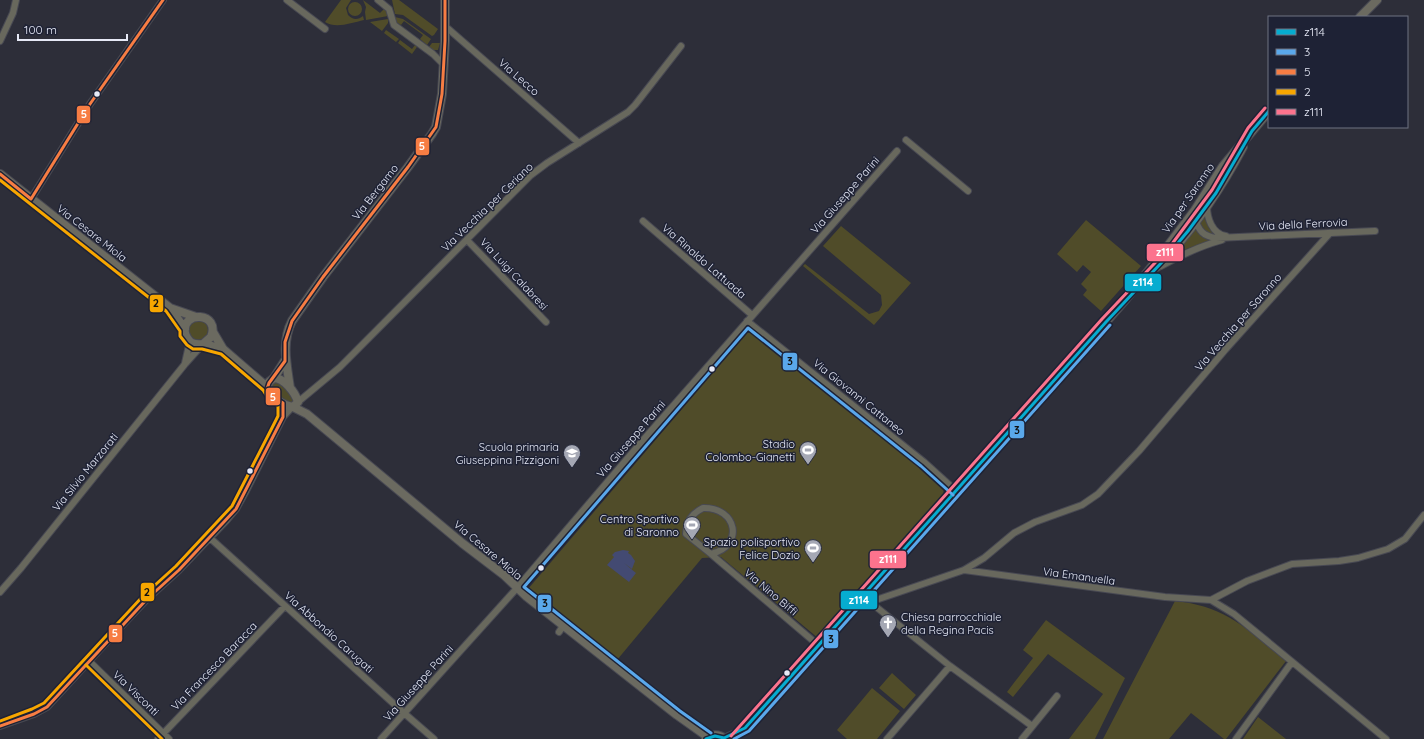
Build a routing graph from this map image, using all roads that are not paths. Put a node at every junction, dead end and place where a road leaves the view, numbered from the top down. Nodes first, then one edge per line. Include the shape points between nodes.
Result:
1 (16, 0) edge
2 (163, 0) edge
3 (287, 0) edge
4 (378, 0) edge
5 (445, 0) edge
6 (1377, 0) edge
7 (1361, 16) edge
8 (445, 26) junction
9 (325, 29) dead end
10 (0, 41) edge
11 (681, 46) dead end
12 (444, 65) junction
13 (1268, 112) edge
14 (1252, 131) junction
15 (906, 140) dead end
16 (579, 143) junction
17 (896, 151) dead end
18 (0, 174) edge
19 (968, 191) dead end
20 (31, 199) junction
21 (1207, 205) junction
22 (1195, 210) junction
23 (643, 221) dead end
24 (1196, 221) junction
25 (1375, 231) dead end
26 (1330, 233) junction
27 (1233, 237) junction
28 (467, 240) junction
29 (1156, 269) junction
30 (1129, 296) junction
31 (170, 308) junction
32 (752, 315) junction
33 (196, 317) junction
34 (748, 321) junction
35 (546, 322) dead end
36 (1106, 322) joint
37 (185, 329) junction
38 (213, 332) junction
39 (190, 341) junction
40 (203, 344) junction
41 (223, 349) junction
42 (286, 359) junction
43 (185, 364) junction
44 (248, 370) junction
45 (273, 379) junction
46 (267, 387) junction
47 (294, 400) junction
48 (283, 403) junction
49 (283, 417) junction
50 (956, 490) junction
51 (1424, 515) edge
52 (210, 538) junction
53 (711, 554) junction
54 (964, 570) junction
55 (516, 588) junction
56 (0, 592) edge
57 (862, 596) junction
58 (1211, 600) junction
59 (870, 602) junction
60 (285, 606) junction
61 (818, 645) junction
62 (89, 661) junction
63 (1292, 662) junction
64 (950, 666) junction
65 (1057, 696) dead end
66 (404, 713) junction
67 (0, 726) edge
68 (1032, 726) junction
69 (745, 728) junction
70 (163, 733) junction
71 (705, 738) edge
72 (724, 738) edge
73 (158, 739) edge
74 (169, 739) edge
75 (381, 739) edge
76 (434, 739) edge
77 (735, 739) edge
78 (887, 739) edge
79 (1022, 739) edge
80 (1236, 739) edge
81 (1386, 739) edge

1 - 10 street
2 - 20 street via 90,104
3 - 9 street
4 - 12 street via 389,9 394,25
5 - 8 street, Via Bergamo
6 - 7 street
8 - 12 street, Via Bergamo
8 - 16 street, Via Lecco
11 - 16 street, Via Vecchia per Ceriano via 628,112
12 - 42 street, Via Bergamo via 441,104 436,127 296,315 287,335
13 - 14 street, Via per Saronno
14 - 21 street, Via per Saronno
14 - 22 street, Via per Saronno via 1224,166
15 - 19 street
16 - 28 street, Via Vecchia per Ceriano via 531,175
17 - 32 street, Via Giuseppe Parini
18 - 20 street, Via Cesare Miola
20 - 31 street, Via Cesare Miola
21 - 24 street, Via per Saronno
21 - 27 street, Via della Ferrovia via 1212,226 1222,236
22 - 24 street
22 - 30 street, Via per Saronno
23 - 32 street, Via Rinaldo Lattuada
24 - 27 street, Via della Ferrovia via 1203,234 1216,238
24 - 29 street, Via per Saronno
25 - 26 street, Via della Ferrovia
26 - 27 street, Via della Ferrovia
26 - 54 street, Via Vecchia per Saronno via 1225,350 1140,452 1098,494 1082,505 1035,522 1014,533 984,558
27 - 29 street, Via della Ferrovia via 1196,248
28 - 35 street, Via Luigi Calabresi
28 - 47 street, Via Vecchia per Ceriano via 340,367
29 - 30 street, Via per Saronno
30 - 36 street, Via per Saronno
31 - 33 street, Via Cesare Miola
31 - 37 street, Via Cesare Miola
32 - 34 street, Via Giuseppe Parini
33 - 37 street via 189,320
33 - 38 street, Via Cesare Miola via 208,320
34 - 50 street, Via Giovanni Cattaneo
34 - 55 street, Via Giuseppe Parini
36 - 50 street
37 - 39 street, Via Cesare Miola
38 - 40 street via 210,340
38 - 41 street, Via Cesare Miola
39 - 40 street, Via Cesare Miola via 198,345
39 - 43 street, Via Silvio Marzorati
40 - 41 street, Via Cesare Miola
40 - 43 street, Via Silvio Marzorati
41 - 44 street, Via Cesare Miola
42 - 45 street, Via Bergamo
42 - 47 street, Via Bergamo
43 - 56 street, Via Silvio Marzorati
44 - 45 street, Via Cesare Miola
44 - 46 street, Via Cesare Miola
45 - 46 street, Via Bergamo
45 - 47 street, Via Cesare Miola via 280,379
46 - 48 street, Via Cesare Miola via 271,395
47 - 48 street, Via Cesare Miola
47 - 49 street
47 - 55 street, Via Cesare Miola via 307,414
48 - 49 street
49 - 52 street via 236,509
50 - 57 street
51 - 58 street via 1404,539 1388,549 1339,561 1292,564 1247,580
52 - 60 street, Via Abbondio Carugati
52 - 62 street
53 - 53 street, Via Nino Biffi via 725,548 731,540 732,523 717,510 703,508 690,518 686,534
53 - 61 street, Via Nino Biffi
54 - 58 street, Via Emanuella via 1165,597
54 - 59 street
55 - 66 street, Via Giuseppe Parini
55 - 71 street, Via Cesare Miola via 561,629
57 - 59 street
57 - 61 street
58 - 63 street via 1234,614
59 - 64 street
60 - 66 street, Via Abbondio Carugati
60 - 70 street, Via Francesco Baracca
61 - 69 street
62 - 67 street via 48,708
62 - 70 street, Via Visconti
63 - 80 street
63 - 81 street
64 - 68 street
64 - 78 street
65 - 68 street
66 - 75 street, Via Giuseppe Parini
66 - 76 street, Via Abbondio Carugati
68 - 79 street
69 - 72 street
69 - 77 street
70 - 73 street, Via Francesco Baracca
70 - 74 street, Via Visconti
71 - 72 street via 714,735

